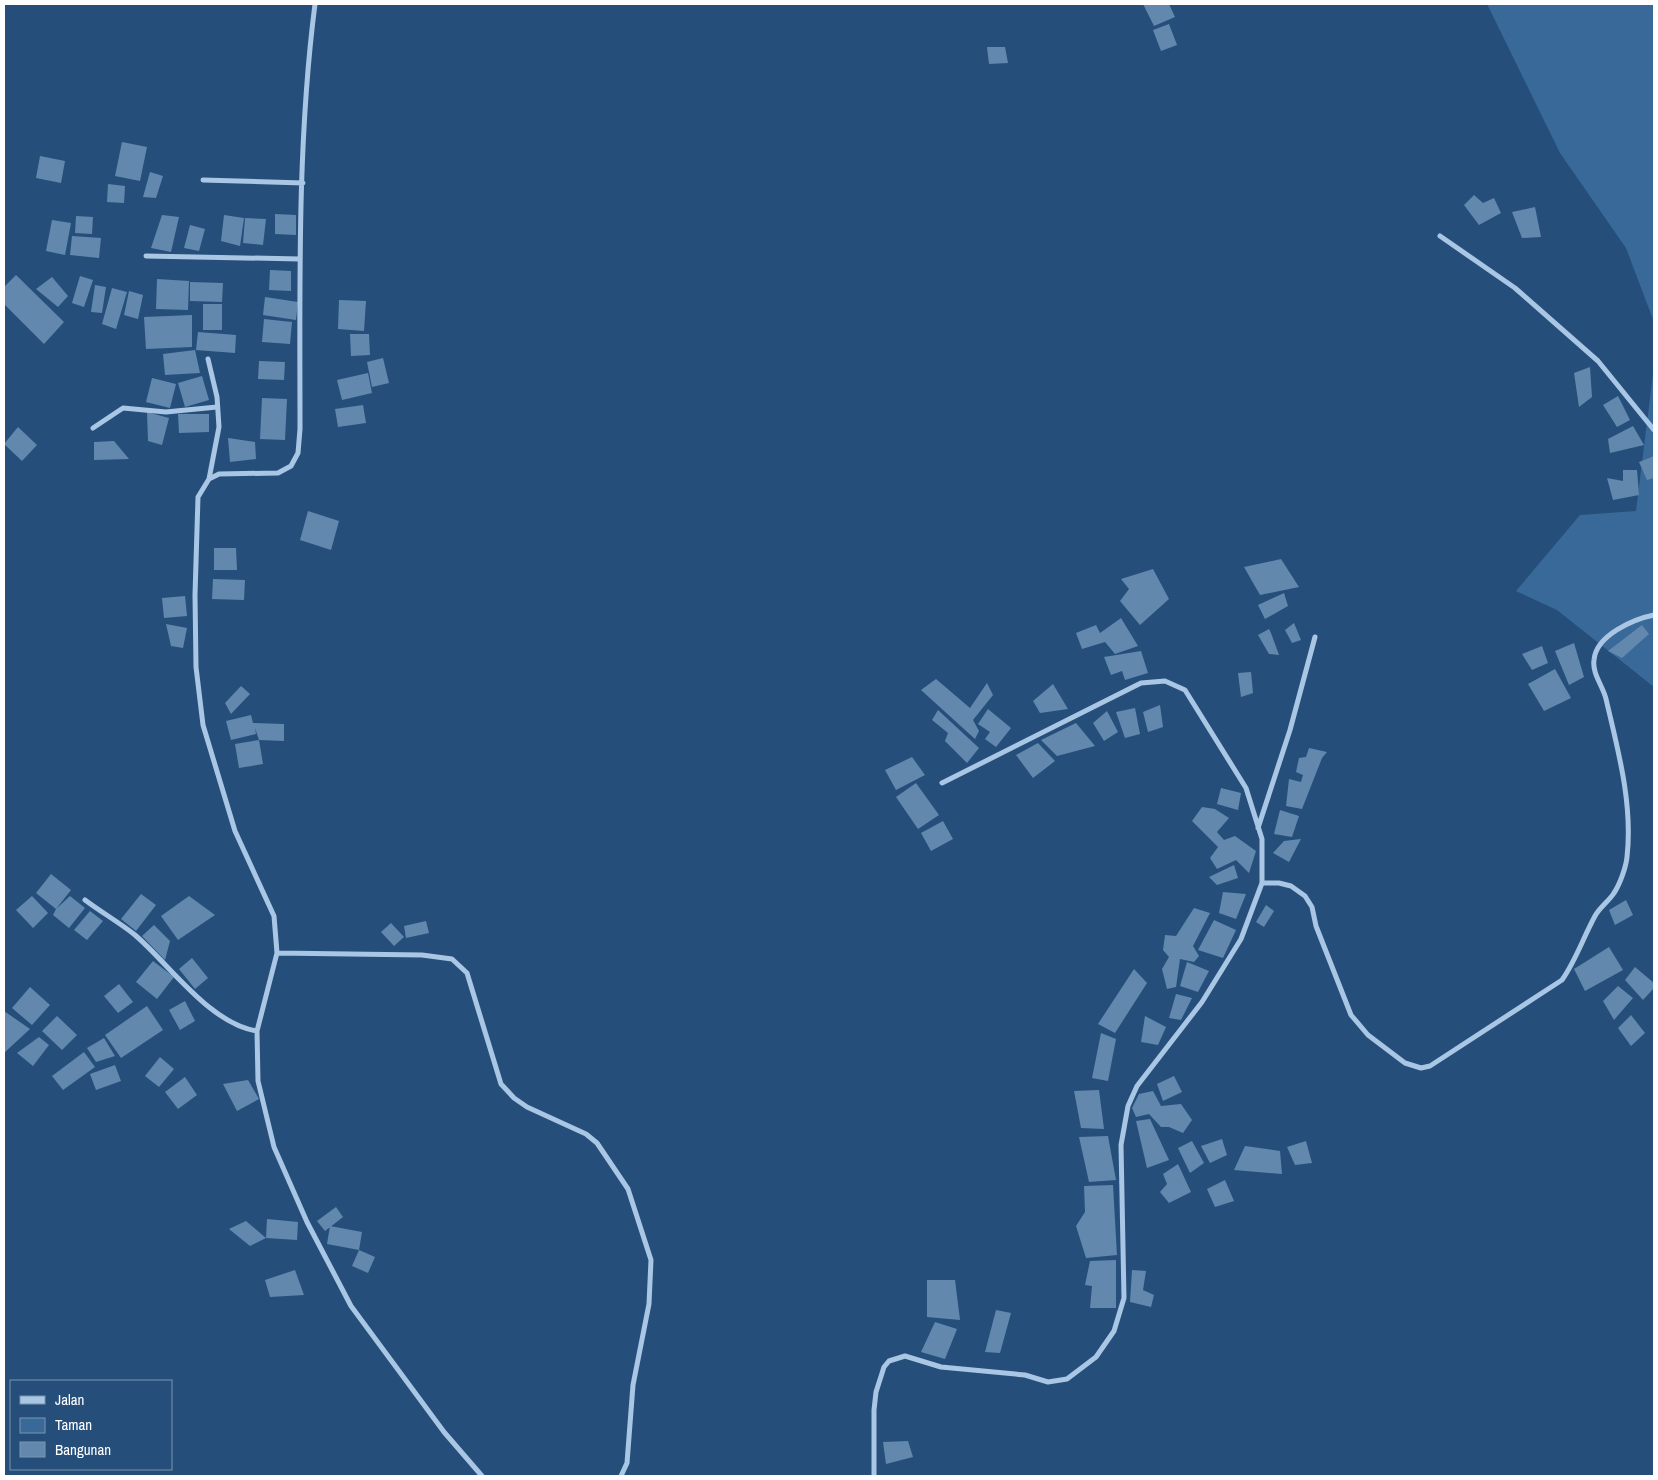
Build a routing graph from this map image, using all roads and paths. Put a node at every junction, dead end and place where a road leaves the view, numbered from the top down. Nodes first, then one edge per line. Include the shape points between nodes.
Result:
1 (315, 4) edge
2 (203, 180) dead end
3 (303, 183) junction
4 (1440, 236) dead end
5 (146, 256) dead end
6 (300, 259) junction
7 (208, 360) dead end
8 (217, 407) junction
9 (93, 428) dead end
10 (1654, 430) edge
11 (208, 479) junction
12 (1654, 615) edge
13 (1315, 637) dead end
14 (942, 783) dead end
15 (1258, 828) junction
16 (1262, 883) junction
17 (85, 900) dead end
18 (277, 953) junction
19 (257, 1031) junction
20 (482, 1476) edge
21 (621, 1476) edge
22 (874, 1476) edge

1 - 3 street via 309,47
2 - 3 street
3 - 6 street
4 - 10 street via 1514,288 1598,361
5 - 6 street
6 - 11 street via 298,453 291,466 278,473 219,474
7 - 8 street
8 - 9 street via 166,412 123,408
8 - 11 street via 219,427
11 - 18 street via 198,497 195,595 196,667 204,725 235,831 274,916
12 - 16 street via 1633,619 1603,640 1594,658 1594,670 1605,696 1620,758 1629,821 1627,859 1615,892 1596,916 1562,980 1430,1066 1421,1068 1405,1063 1368,1035 1351,1015 1305,896 1291,886
13 - 15 street via 1290,730
14 - 15 street via 1141,683 1165,681 1185,690 1246,788
15 - 16 street via 1262,838
16 - 22 street via 1241,940 1202,1002 1137,1086 1128,1106 1121,1146 1124,1298 1114,1331 1096,1357 1067,1379 1048,1382 1025,1375 941,1367 905,1356 889,1361 884,1366 876,1392
17 - 19 street via 135,935 206,1004 242,1029
18 - 19 street
18 - 21 street via 422,955 452,959 467,973 501,1084 527,1107 586,1134 597,1144 628,1189 651,1260 649,1304 633,1385 627,1463
19 - 20 street via 258,1081 274,1147 307,1222 351,1306 444,1432

